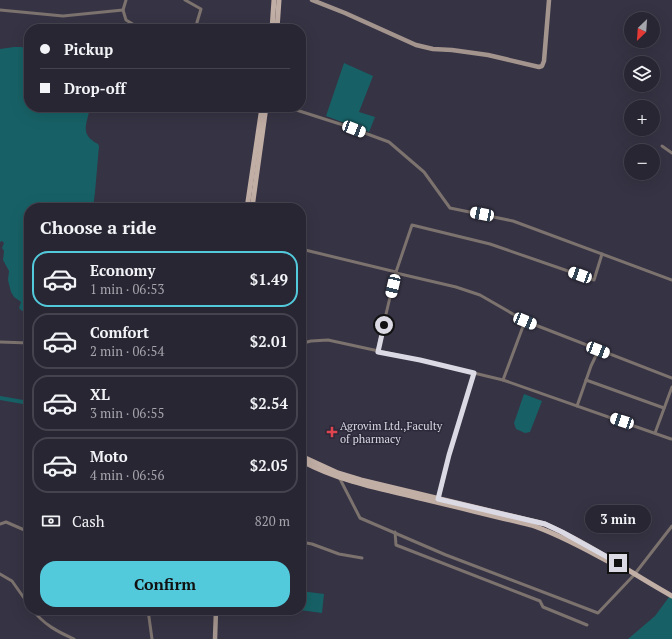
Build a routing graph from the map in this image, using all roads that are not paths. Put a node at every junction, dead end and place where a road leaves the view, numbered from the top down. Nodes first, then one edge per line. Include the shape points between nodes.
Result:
1 (126, 0) edge
2 (185, 0) edge
3 (274, 0) edge
4 (279, 0) edge
5 (312, 0) edge
6 (549, 0) edge
7 (0, 10) edge
8 (123, 10) junction
9 (131, 24) edge
10 (196, 24) edge
11 (272, 24) edge
12 (277, 24) edge
13 (261, 112) edge
14 (265, 112) edge
15 (303, 112) edge
16 (662, 146) dead end
17 (672, 153) edge
18 (248, 203) edge
19 (253, 203) edge
20 (306, 250) edge
21 (602, 254) junction
22 (396, 272) junction
23 (672, 280) edge
24 (525, 321) junction
25 (0, 342) edge
26 (306, 342) edge
27 (24, 343) edge
28 (599, 349) junction
29 (378, 352) junction
30 (474, 373) junction
31 (672, 378) edge
32 (504, 380) junction
33 (586, 380) junction
34 (672, 387) edge
35 (577, 406) junction
36 (664, 408) junction
37 (655, 433) junction
38 (671, 439) dead end
39 (306, 458) edge
40 (306, 463) edge
41 (339, 477) junction
42 (438, 499) junction
43 (0, 524) edge
44 (672, 526) edge
45 (24, 530) edge
46 (395, 532) junction
47 (306, 543) edge
48 (362, 558) dead end
49 (0, 574) edge
50 (634, 575) junction
51 (672, 596) edge
52 (24, 598) edge
53 (36, 615) edge
54 (149, 615) edge
55 (216, 615) edge
56 (588, 625) dead end
57 (74, 639) edge
58 (152, 639) edge
59 (215, 639) edge

1 - 8 street
2 - 10 street via 201,9
3 - 11 main road
4 - 12 main road
5 - 6 street via 416,45 488,55 540,67 544,61
7 - 8 street via 63,16
8 - 9 street via 126,20
13 - 18 main road
14 - 19 main road
15 - 21 street via 388,142 424,172 450,208 513,221
16 - 17 street
20 - 22 street
21 - 22 street via 594,280 490,244 412,225
21 - 23 street
22 - 24 street via 480,295
22 - 29 street
24 - 28 street
24 - 32 street
25 - 27 street
26 - 29 street via 328,340
28 - 31 street
28 - 33 street
29 - 30 street
30 - 32 street
30 - 42 street
32 - 35 street
33 - 35 street
33 - 36 street
34 - 36 street
35 - 37 street
36 - 37 street
37 - 38 street
39 - 42 main road via 338,473
40 - 41 main road
41 - 46 street via 360,518
41 - 50 main road via 531,525 563,537
42 - 50 main road via 545,524 598,551
43 - 45 street via 6,522
44 - 50 street
46 - 50 street via 446,555 598,613
46 - 56 street via 396,545 540,601 543,607
47 - 48 street via 339,554
49 - 52 street via 12,581
50 - 51 main road
53 - 57 street via 59,632
54 - 58 street
55 - 59 street

